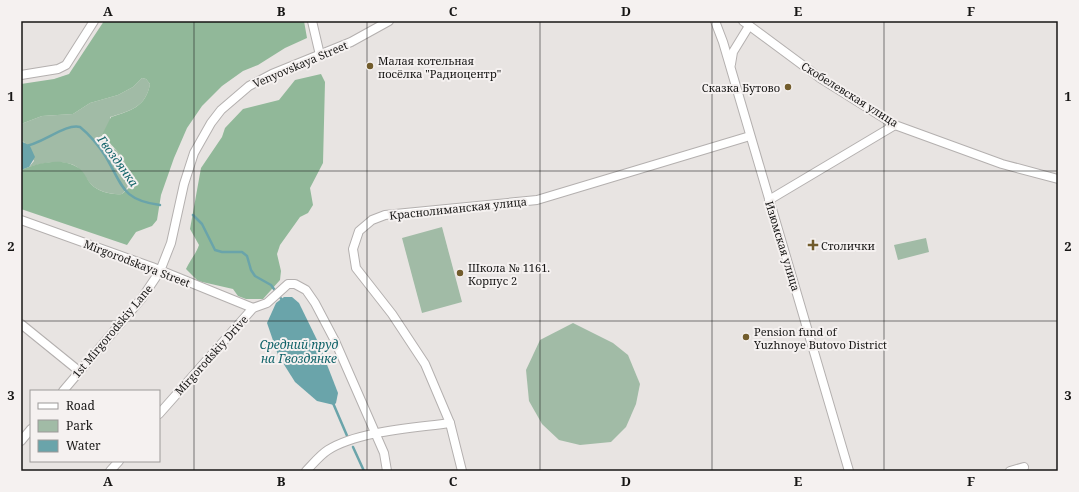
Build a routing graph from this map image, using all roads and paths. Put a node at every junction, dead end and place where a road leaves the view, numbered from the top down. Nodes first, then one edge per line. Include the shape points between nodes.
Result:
1 (94, 21) edge
2 (312, 21) edge
3 (389, 21) edge
4 (715, 21) edge
5 (746, 23) edge
6 (320, 55) junction
7 (731, 68) junction
8 (21, 75) edge
9 (895, 125) junction
10 (750, 136) junction
11 (1058, 179) edge
12 (769, 200) junction
13 (21, 220) edge
14 (160, 271) junction
15 (253, 308) junction
16 (21, 324) edge
17 (79, 371) junction
18 (64, 390) edge
19 (160, 413) edge
20 (450, 423) junction
21 (30, 430) edge
22 (376, 434) junction
23 (21, 441) edge
24 (118, 462) edge
25 (1024, 467) dead end
26 (110, 471) edge
27 (306, 471) edge
28 (387, 471) edge
29 (462, 471) edge
30 (849, 471) edge
31 (1010, 471) edge

1 - 8 street via 66,64 58,69
2 - 6 street
3 - 6 street, Venyovskaya Street via 351,42
4 - 7 street, Изюмская улица
5 - 7 street via 733,52
5 - 9 street, Скобелевская улица via 820,78
6 - 14 street, Venyovskaya Street via 249,86 222,110 211,124 188,167 171,242
7 - 10 street, Изюмская улица
9 - 11 street, Скобелевская улица via 1002,164
9 - 12 street
10 - 12 street, Изюмская улица
10 - 20 street, Краснолиманская улица via 537,200 385,215 372,220 359,231 353,249 356,268 392,314 424,364
12 - 30 street, Изюмская улица
13 - 14 street, Mirgorodskaya Street
14 - 15 street, Mirgorodskaya Street
14 - 17 street, 1st Mirgorodskiy Lane via 142,298
15 - 19 street, Mirgorodskiy Drive
15 - 22 street, Mirgorodskiy Drive via 267,303 288,284 295,284 306,290 335,341
16 - 17 street
17 - 18 street, 1st Mirgorodskiy Lane
20 - 22 street
20 - 29 street, Краснолиманская улица
21 - 23 street
22 - 27 street via 329,450
22 - 28 street via 384,453
24 - 26 street
25 - 31 street

